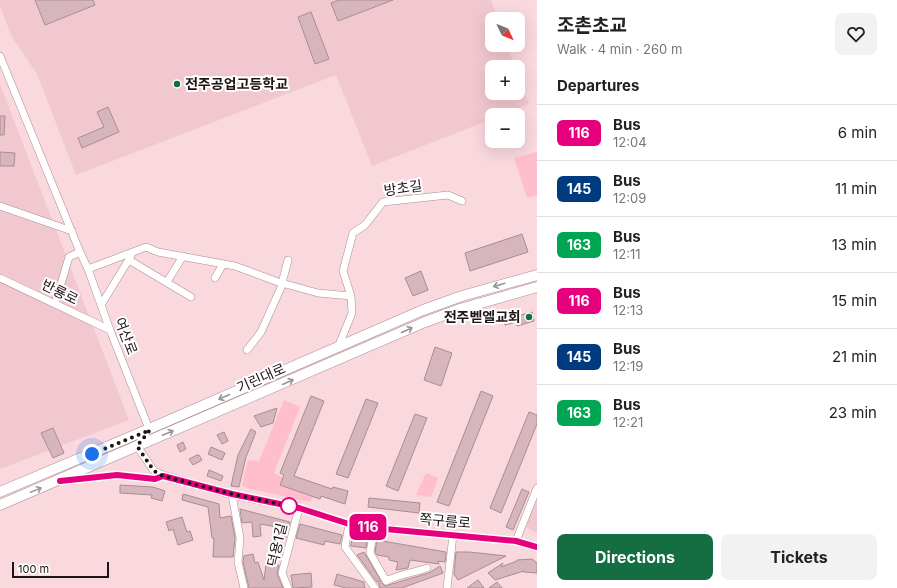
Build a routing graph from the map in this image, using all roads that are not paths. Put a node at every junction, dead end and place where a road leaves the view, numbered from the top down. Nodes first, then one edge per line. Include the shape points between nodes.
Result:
1 (0, 56) edge
2 (4, 74) edge
3 (462, 201) dead end
4 (0, 206) edge
5 (72, 232) junction
6 (134, 251) junction
7 (80, 252) junction
8 (183, 256) junction
9 (129, 260) junction
10 (288, 260) dead end
11 (223, 264) junction
12 (88, 269) junction
13 (537, 274) edge
14 (0, 278) edge
15 (215, 278) dead end
16 (167, 282) junction
17 (282, 283) junction
18 (537, 287) edge
19 (351, 296) junction
20 (191, 297) dead end
21 (55, 304) junction
22 (101, 305) junction
23 (110, 330) junction
24 (339, 346) junction
25 (247, 350) dead end
26 (150, 430) junction
27 (137, 446) junction
28 (163, 476) junction
29 (60, 481) junction
30 (537, 488) edge
31 (0, 492) edge
32 (232, 494) junction
33 (0, 505) edge
34 (299, 508) junction
35 (349, 524) junction
36 (374, 528) junction
37 (453, 535) junction
38 (516, 541) junction
39 (537, 547) edge
40 (427, 568) dead end
41 (288, 587) edge
42 (244, 588) edge
43 (375, 588) edge
44 (446, 588) edge

1 - 2 street, 여산로
2 - 5 street, 여산로
3 - 19 street, 방초길 via 448,196 383,202 378,206 365,225 353,233 343,271
4 - 5 street
5 - 7 street, 여산로
6 - 8 street via 146,247 158,252
6 - 9 street
6 - 12 street
7 - 12 street, 여산로
7 - 21 street via 69,257
8 - 11 street
8 - 16 street
9 - 16 street
9 - 22 street
10 - 17 street
11 - 15 street
11 - 17 street
12 - 22 street, 여산로
13 -> 24 street, 기린대로 via 422,310
14 - 21 street, 반룡로
16 - 20 street
17 - 19 street via 318,292
17 - 25 street via 261,332
27 -> 18 street, 기린대로 via 425,322
19 - 24 street, 방초길 via 352,313
21 - 23 street, 반룡로
22 - 23 street, 여산로
23 - 26 street, 여산로
24 -> 26 street, 기린대로
26 - 27 street
26 - 31 street, 기린대로
27 - 28 street, 쪽구름로 via 154,471
27 - 29 street, 기린대로
28 - 29 street, 쪽구름로 via 155,479 117,475
28 - 32 street, 쪽구름로
33 -> 29 street, 기린대로
30 - 38 street
32 - 34 street, 쪽구름로
32 - 42 street via 240,538 239,572
34 - 35 street, 쪽구름로
34 - 41 street, 덕용1길 via 282,573
35 - 36 street, 쪽구름로
35 - 43 street via 345,547
36 - 37 street, 쪽구름로
36 - 40 street via 370,553 386,580
37 - 38 street, 쪽구름로
37 - 44 street
38 - 39 street, 쪽구름로

